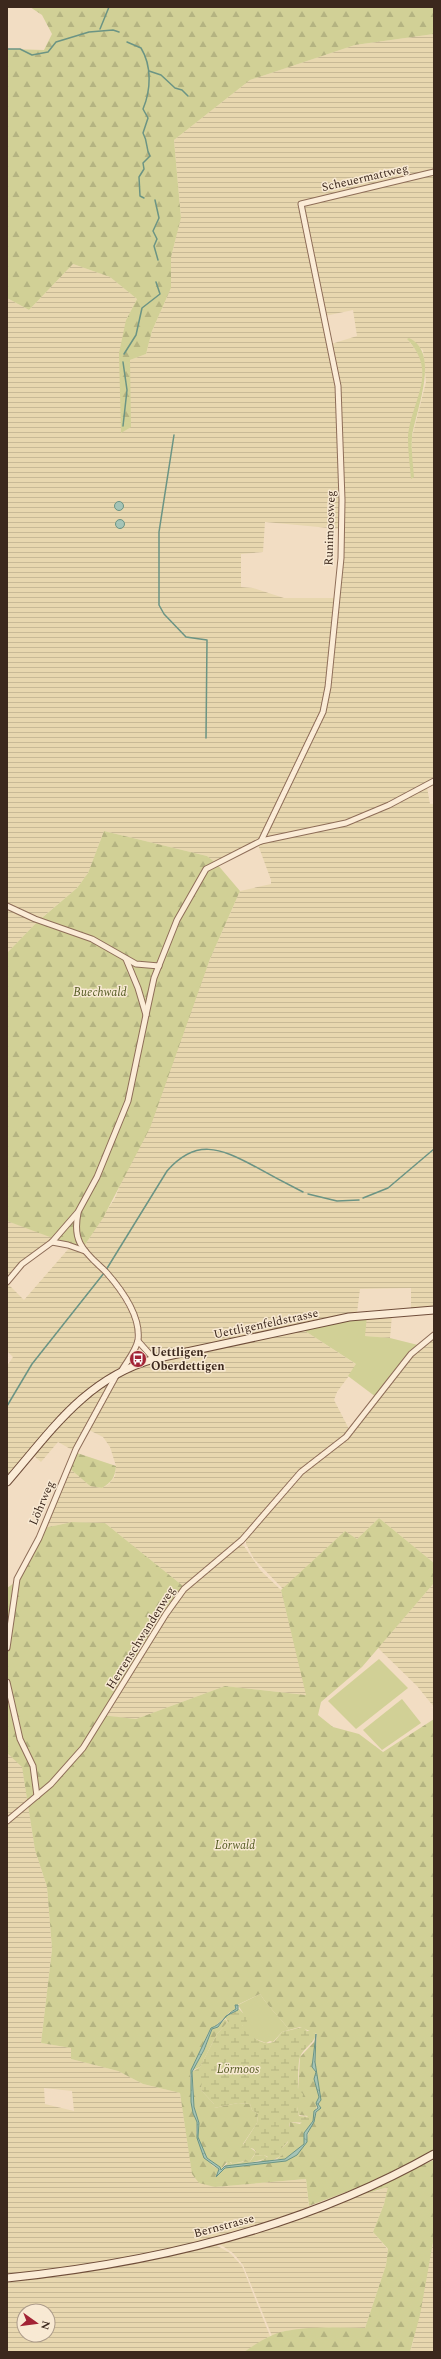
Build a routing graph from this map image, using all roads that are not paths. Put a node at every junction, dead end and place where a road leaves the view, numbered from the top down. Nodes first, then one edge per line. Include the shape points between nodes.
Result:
1 (434, 172) edge
2 (301, 204) joint
3 (434, 781) edge
4 (261, 841) junction
5 (7, 906) edge
6 (126, 959) junction
7 (159, 966) junction
8 (146, 1015) junction
9 (78, 1212) junction
10 (52, 1242) junction
11 (85, 1252) junction
12 (7, 1282) edge
13 (434, 1310) edge
14 (434, 1335) edge
15 (138, 1341) junction
16 (154, 1359) junction
17 (120, 1371) junction
18 (7, 1482) edge
19 (7, 1648) edge
20 (7, 1682) edge
21 (37, 1796) junction
22 (7, 1820) edge
23 (434, 2154) edge
24 (7, 2278) edge

1 - 2 street, Scheuermattweg
2 - 4 street, Runimoosweg via 338,386 342,492 341,558 328,687 323,712
3 - 4 street via 396,802 346,823
4 - 7 street via 213,864 203,872 179,914
5 - 6 street via 92,939
6 - 7 street via 143,966
6 - 8 street
7 - 8 street
8 - 9 street via 128,1101 95,1182
9 - 10 street
9 - 11 street via 77,1234
10 - 11 street
10 - 12 street via 22,1264
11 - 15 street via 120,1290 133,1312
13 - 16 main road, Uettligenfeldstrasse via 349,1317
14 - 21 street, Herrenschwandenweg via 411,1354 346,1436 301,1472 242,1540 184,1589 94,1731 68,1766
15 - 16 street
15 - 17 street, Löhrweg
16 - 17 main road, Uettligenfeldstrasse
17 - 18 main road, Uettligenfeldstrasse via 92,1389 75,1405
17 - 19 street, Löhrweg via 76,1449 38,1538 17,1579
20 - 21 street via 20,1740 33,1766
21 - 22 street, Herrenschwandenweg
23 - 24 main road, Bernstrasse via 363,2189 253,2230 123,2262

